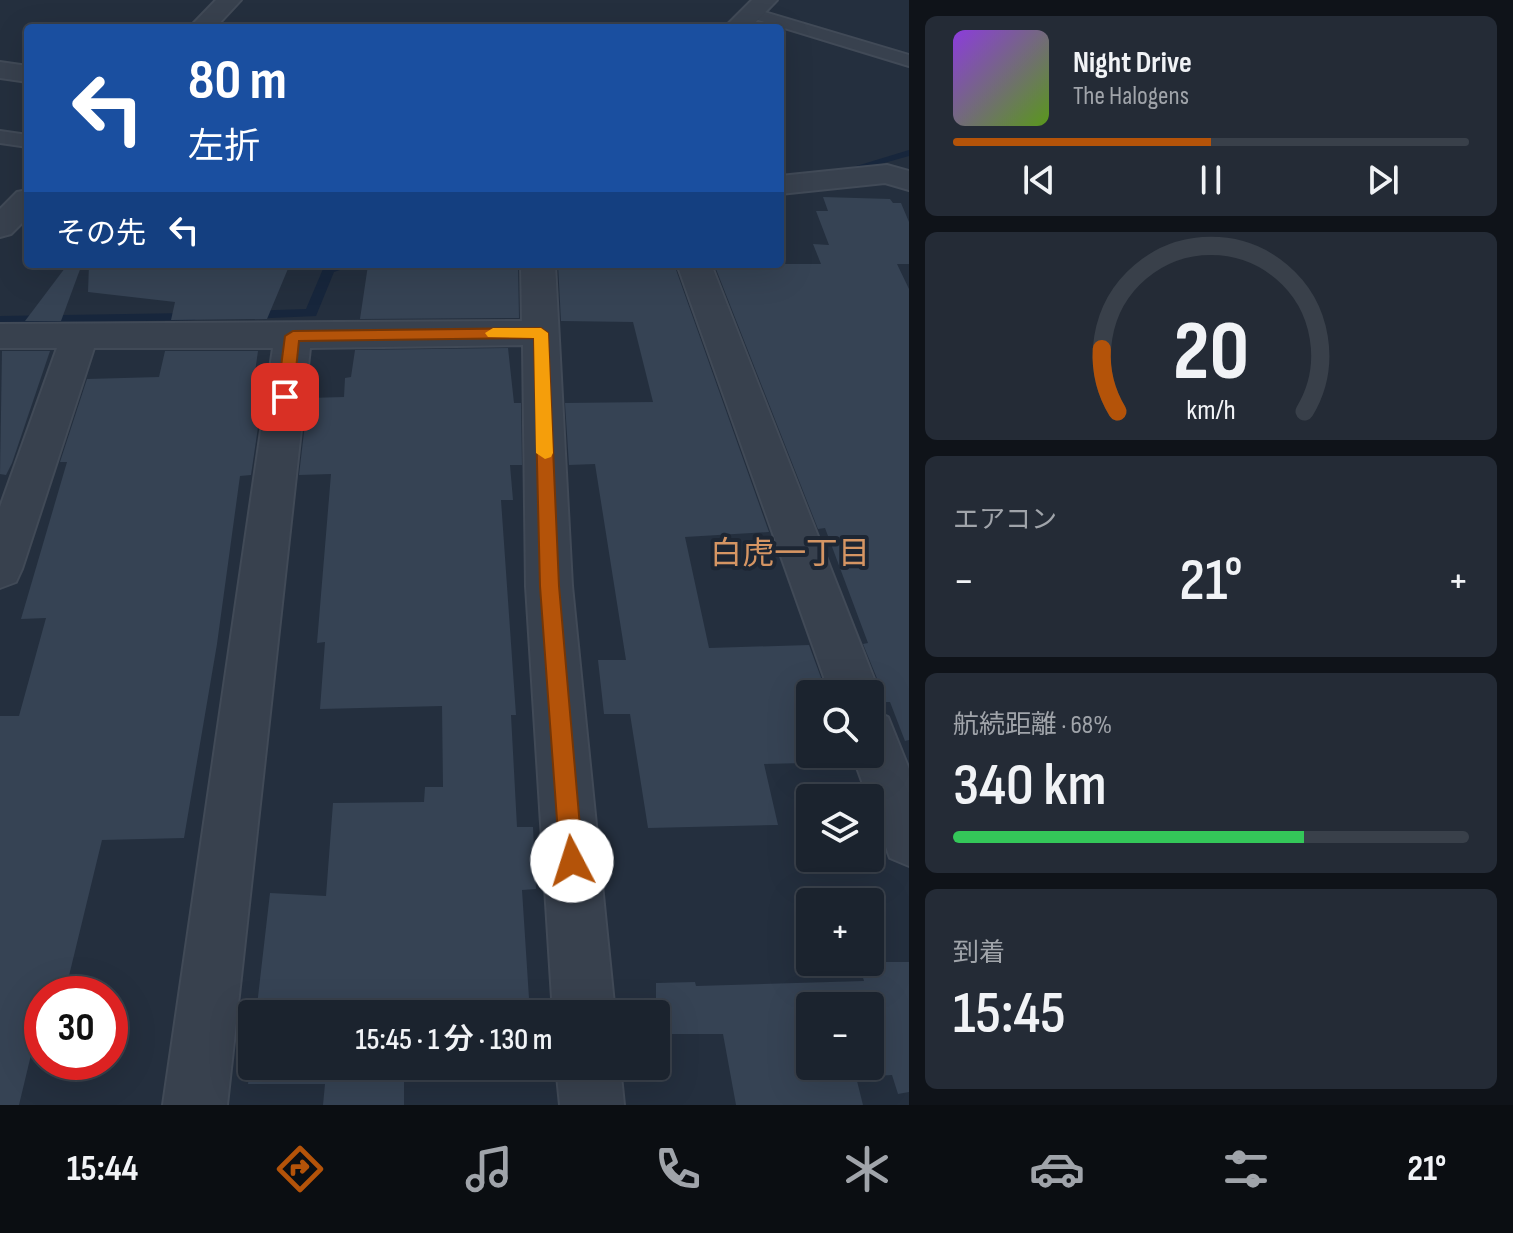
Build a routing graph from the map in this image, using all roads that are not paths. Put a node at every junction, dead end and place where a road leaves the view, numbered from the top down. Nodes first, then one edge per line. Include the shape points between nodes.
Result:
1 (229, 0) edge
2 (750, 14) edge
3 (205, 24) edge
4 (784, 24) edge
5 (784, 24) edge
6 (909, 61) edge
7 (0, 70) edge
8 (24, 73) edge
9 (0, 137) edge
10 (24, 140) edge
11 (909, 181) edge
12 (784, 185) edge
13 (24, 203) edge
14 (0, 227) edge
15 (538, 268) edge
16 (695, 268) edge
17 (541, 333) junction
18 (80, 335) junction
19 (0, 336) edge
20 (293, 336) junction
21 (0, 569) edge
22 (850, 680) edge
23 (883, 768) edge
24 (909, 839) edge
25 (583, 1000) edge
26 (589, 1080) edge
27 (195, 1105) edge
28 (592, 1105) edge

1 - 3 street
2 - 4 lane
5 - 6 lane
7 - 8 street
9 - 10 lane
11 - 12 street via 887,174
13 - 14 street
15 - 17 street
16 - 22 street
17 - 20 street
17 - 25 street via 549,586
18 - 19 street
18 - 20 street
18 - 21 street
20 - 27 street
23 - 24 street
26 - 28 street

